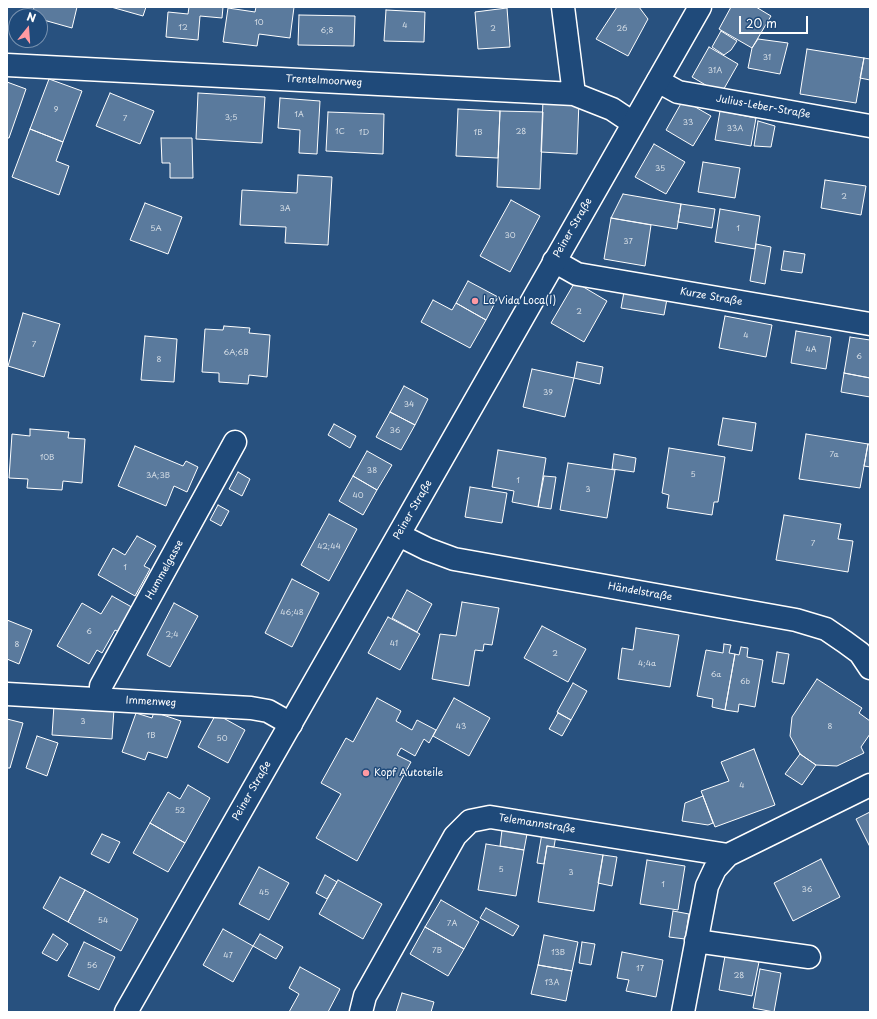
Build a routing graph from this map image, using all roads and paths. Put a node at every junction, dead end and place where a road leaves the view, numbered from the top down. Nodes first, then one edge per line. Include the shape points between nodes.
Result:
1 (563, 7) edge
2 (700, 7) edge
3 (7, 65) edge
4 (658, 81) junction
5 (574, 94) junction
6 (633, 123) junction
7 (870, 126) edge
8 (554, 261) junction
9 (870, 324) edge
10 (235, 442) dead end
11 (399, 535) junction
12 (870, 639) edge
13 (845, 642) junction
14 (870, 668) edge
15 (7, 694) edge
16 (101, 699) junction
17 (291, 724) junction
18 (870, 785) edge
19 (728, 855) junction
20 (696, 941) junction
21 (809, 957) dead end
22 (126, 1012) edge
23 (361, 1012) edge
24 (683, 1012) edge

1 - 5 street
2 - 4 street, Peiner Straße
3 - 5 street, Trentelmoorweg
4 - 6 street, Peiner Straße
4 - 7 street, Julius-Leber-Straße via 678,92
5 - 6 street, Trentelmoorweg via 612,109
6 - 8 street, Peiner Straße
8 - 9 street, Kurze Straße via 577,274
8 - 11 street, Peiner Straße
10 - 16 street, Hummelgasse via 100,686
11 - 13 street, Händelstraße via 454,559 796,620 826,629
11 - 17 street, Peiner Straße
12 - 13 street
13 - 14 street, Händelstraße via 860,654
15 - 16 street, Immenweg
16 - 17 street, Immenweg via 251,708 268,711
17 - 22 street, Peiner Straße
18 - 19 street
19 - 20 street via 715,869 707,886
19 - 23 street, Telemannstraße via 490,817 470,821 455,836 365,996
20 - 21 street
20 - 24 street

